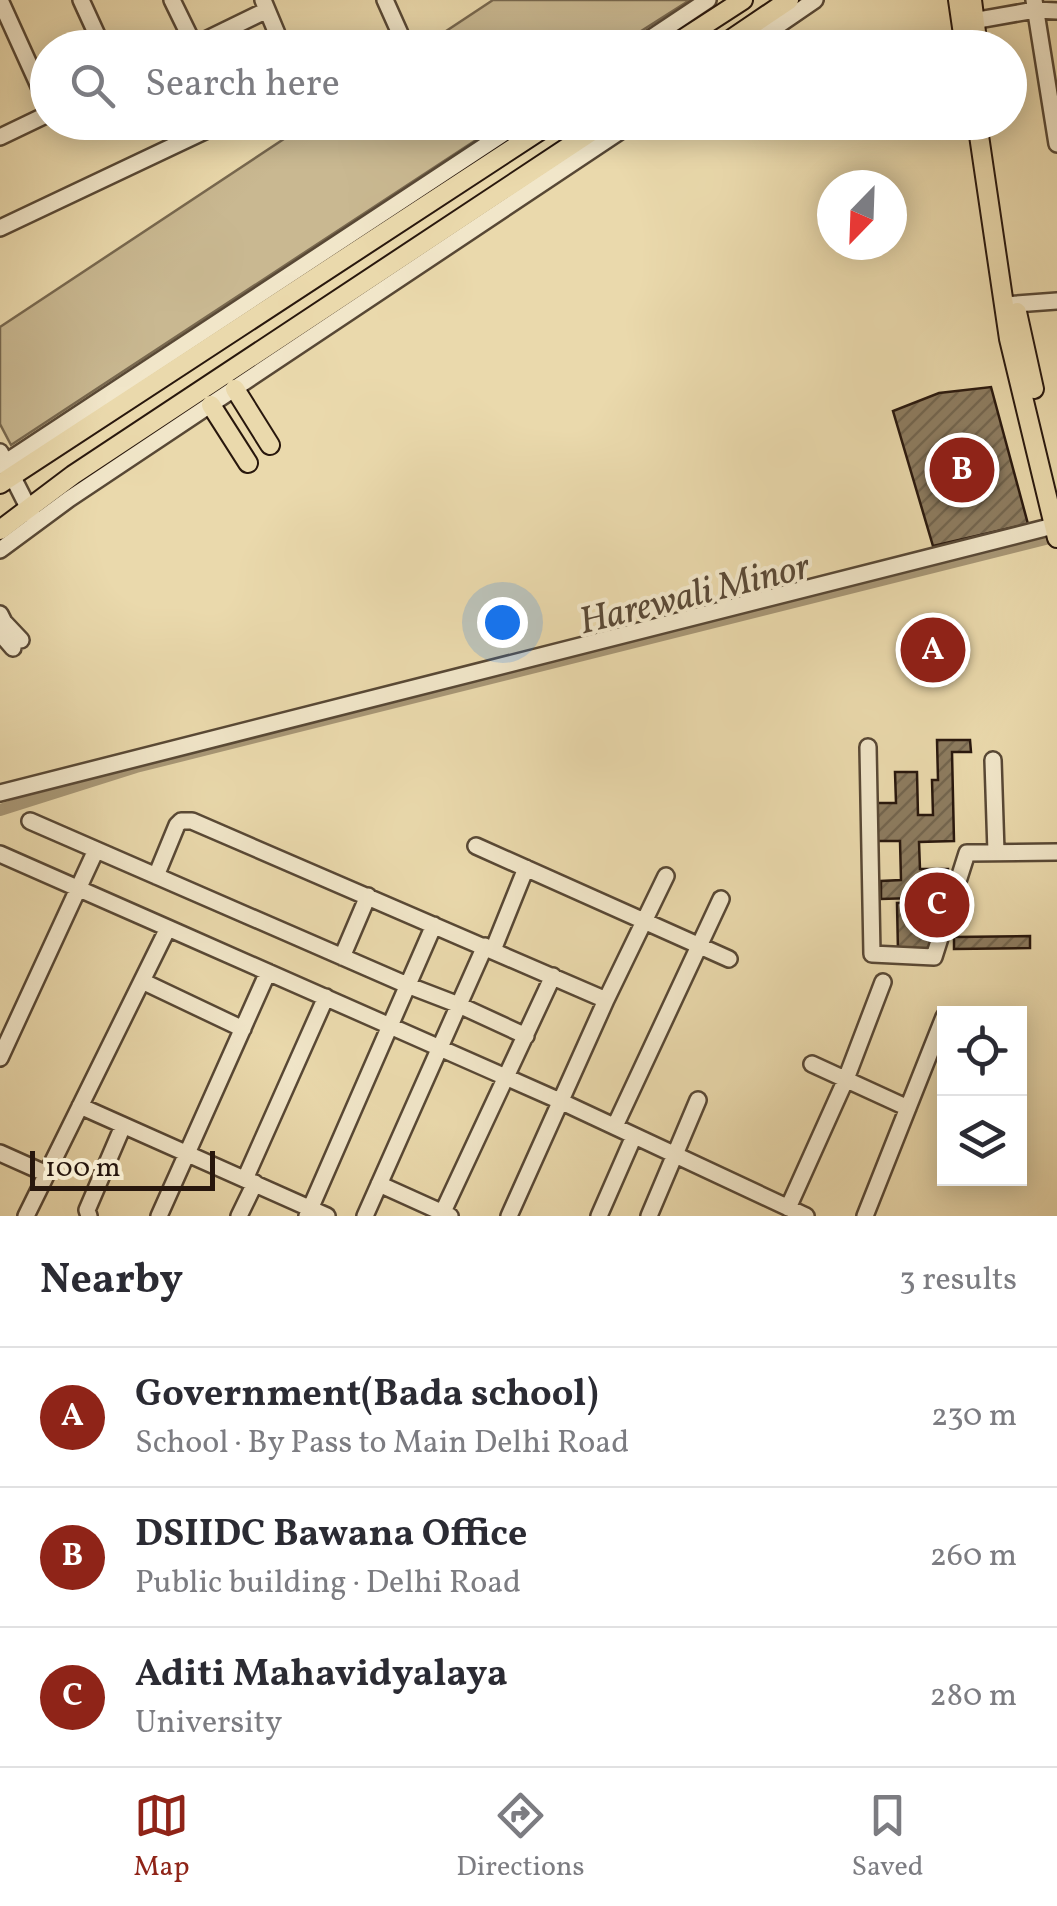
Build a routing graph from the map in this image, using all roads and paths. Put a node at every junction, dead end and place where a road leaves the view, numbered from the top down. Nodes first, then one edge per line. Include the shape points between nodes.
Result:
1 (0, 0) edge
2 (82, 0) edge
3 (172, 0) edge
4 (385, 0) edge
5 (708, 0) edge
6 (743, 0) edge
7 (789, 0) edge
8 (815, 0) edge
9 (958, 0) edge
10 (972, 0) edge
11 (265, 5) edge
12 (1035, 5) edge
13 (1057, 11) edge
14 (968, 22) junction
15 (95, 30) edge
16 (184, 30) edge
17 (220, 30) edge
18 (275, 30) edge
19 (398, 30) edge
20 (663, 30) edge
21 (697, 30) edge
22 (745, 30) edge
23 (771, 30) edge
24 (967, 30) edge
25 (971, 30) edge
26 (30, 66) edge
27 (30, 123) edge
28 (0, 137) edge
29 (186, 140) edge
30 (494, 140) edge
31 (524, 140) edge
32 (579, 140) edge
33 (607, 140) edge
34 (980, 140) edge
35 (990, 140) edge
36 (1057, 144) edge
37 (0, 228) edge
38 (1057, 301) edge
39 (1010, 304) junction
40 (1024, 372) junction
41 (235, 389) junction
42 (210, 405) junction
43 (270, 445) dead end
44 (248, 463) dead end
45 (4, 468) edge
46 (1057, 486) edge
47 (32, 516) junction
48 (0, 530) edge
49 (1056, 530) edge
50 (0, 550) edge
51 (0, 614) edge
52 (0, 633) edge
53 (868, 747) dead end
54 (993, 760) dead end
55 (0, 793) edge
56 (30, 821) dead end
57 (476, 846) dead end
58 (96, 850) junction
59 (996, 852) junction
60 (1057, 852) edge
61 (0, 854) edge
62 (526, 868) junction
63 (156, 876) junction
64 (666, 876) dead end
65 (79, 889) junction
66 (368, 896) junction
67 (720, 899) dead end
68 (643, 921) junction
69 (434, 924) junction
70 (168, 928) junction
71 (698, 946) junction
72 (489, 948) junction
73 (342, 957) junction
74 (729, 958) dead end
75 (268, 972) junction
76 (553, 976) junction
77 (142, 982) junction
78 (883, 982) dead end
79 (407, 985) junction
80 (326, 998) junction
81 (606, 1000) junction
82 (459, 1005) junction
83 (389, 1026) junction
84 (243, 1029) junction
85 (937, 1035) edge
86 (526, 1036) junction
87 (440, 1048) junction
88 (0, 1058) edge
89 (812, 1064) dead end
90 (506, 1077) junction
91 (846, 1079) junction
92 (560, 1100) junction
93 (698, 1100) dead end
94 (80, 1106) junction
95 (908, 1108) junction
96 (123, 1126) junction
97 (615, 1126) junction
98 (634, 1136) junction
99 (0, 1153) edge
100 (186, 1154) junction
101 (674, 1154) junction
102 (47, 1174) junction
103 (250, 1181) junction
104 (379, 1184) junction
105 (788, 1208) junction
106 (309, 1212) edge
107 (445, 1215) edge
108 (26, 1216) edge
109 (90, 1216) edge
110 (159, 1216) edge
111 (239, 1216) edge
112 (327, 1216) edge
113 (365, 1216) edge
114 (508, 1216) edge
115 (599, 1216) edge
116 (649, 1216) edge
117 (806, 1216) edge
118 (865, 1216) edge

1 - 26 street
2 - 15 street
3 - 16 street
4 - 19 street
5 - 20 street
6 - 21 main road
7 - 22 main road
8 - 23 street
9 - 14 main road
10 - 14 main road
11 - 17 street
11 - 18 street
12 - 13 street
12 - 14 street
12 - 36 street
14 - 24 main road
14 - 25 main road
27 - 28 street
29 - 37 street
30 - 45 street
31 - 45 main road
32 - 47 main road via 73,475
33 - 41 street
34 - 39 main road
35 - 39 main road
38 - 39 street
39 - 40 main road
40 - 46 main road
40 - 49 main road
41 - 42 street
41 - 43 main road
42 - 44 main road
42 - 47 street
45 - 47 street
47 - 48 main road
47 - 50 street
49 - 55 street
51 - 52 street via 17,644
53 - 59 street via 872,954 934,957 967,853
54 - 59 street
56 - 58 street
57 - 62 street
58 - 63 street
58 - 65 street
59 - 60 street
61 - 65 street
62 - 68 street
62 - 72 street
63 - 66 street via 186,820
63 - 73 street
64 - 68 street
65 - 70 street
65 - 88 street
66 - 69 street
66 - 73 street
67 - 71 street
68 - 71 street
68 - 81 street
69 - 72 street
69 - 79 street
70 - 75 street
70 - 77 street
71 - 74 street
71 - 97 street
72 - 76 street
72 - 82 street
73 - 79 street
75 - 80 street
75 - 84 street
76 - 81 street
76 - 86 street
77 - 84 street
77 - 94 street
78 - 91 street
79 - 82 street
79 - 83 street
80 - 83 street
80 - 103 street
81 - 92 street
82 - 86 street
82 - 87 street
83 - 87 street
83 - 106 street
84 - 100 street
85 - 95 street
86 - 90 street
87 - 90 street
87 - 104 street
89 - 91 street
90 - 92 street
90 - 107 street
91 - 95 street
91 - 105 street
92 - 97 street
92 - 114 street
93 - 101 street
94 - 96 street
94 - 102 street
95 - 118 street
96 - 100 street
96 - 109 street
97 - 98 street
98 - 101 street
98 - 115 street
99 - 102 street
100 - 103 street
100 - 110 street
101 - 105 street
101 - 116 street
102 - 108 street
103 - 106 street
103 - 111 street
104 - 107 street
104 - 113 street
105 - 117 street
106 - 112 street

